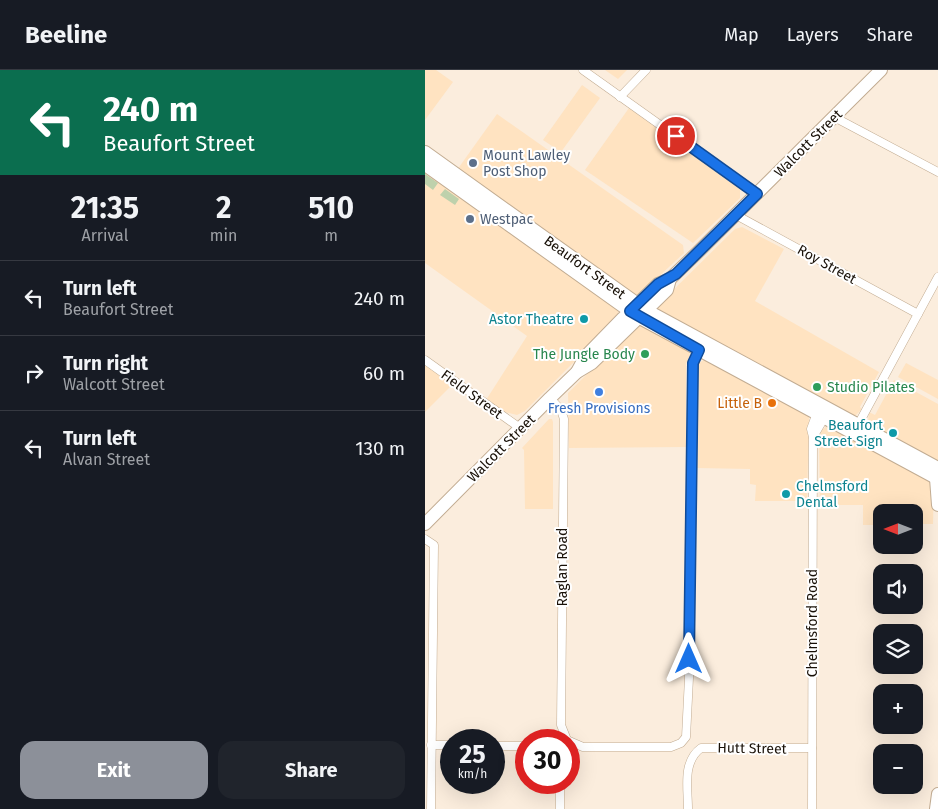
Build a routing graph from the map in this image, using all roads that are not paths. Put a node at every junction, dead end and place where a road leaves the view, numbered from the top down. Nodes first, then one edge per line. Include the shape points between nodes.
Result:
1 (583, 70) edge
2 (647, 70) edge
3 (881, 70) edge
4 (620, 97) junction
5 (834, 117) junction
6 (425, 152) edge
7 (425, 165) edge
8 (938, 172) edge
9 (757, 194) junction
10 (736, 214) junction
11 (938, 277) edge
12 (638, 311) junction
13 (918, 314) junction
14 (699, 350) junction
15 (425, 360) edge
16 (550, 398) junction
17 (823, 411) junction
18 (858, 425) junction
19 (520, 428) junction
20 (937, 475) edge
21 (938, 505) edge
22 (425, 524) edge
23 (425, 540) edge
24 (562, 729) edge
25 (431, 745) junction
26 (440, 745) edge
27 (580, 746) edge
28 (812, 748) junction
29 (560, 794) edge
30 (938, 794) edge
31 (431, 809) edge
32 (560, 809) edge
33 (688, 809) edge
34 (811, 809) edge
35 (936, 809) edge

1 - 4 street
2 - 4 street
3 - 5 main road, Walcott Street
4 - 9 street
5 - 8 street
5 - 9 main road, Walcott Street
6 - 12 main road, Beaufort Street
7 - 12 main road, Beaufort Street
9 - 10 main road, Walcott Street
10 - 12 main road, Walcott Street via 670,279 667,290
10 - 13 street, Roy Street
11 - 13 street
12 - 14 main road, Beaufort Street
12 - 16 main road, Walcott Street via 585,356 577,372
12 - 17 main road, Beaufort Street
13 - 18 street
14 - 17 main road, Beaufort Street
14 - 27 street via 692,372 688,729 681,743 671,747
15 - 19 street, Field Street
16 - 19 main road, Walcott Street
16 - 24 street, Raglan Road via 564,419
17 - 18 main road, Beaufort Street
17 - 20 main road, Beaufort Street
17 - 28 street, Chelmsford Road via 813,437
18 - 20 main road, Beaufort Street
19 - 22 main road, Walcott Street
20 - 21 main road
23 - 25 street via 434,545
25 - 26 street
25 - 31 street
28 - 33 street, Hutt Street via 701,748 693,754 688,766
28 - 34 street, Chelmsford Road
29 - 32 street
30 - 35 main road

